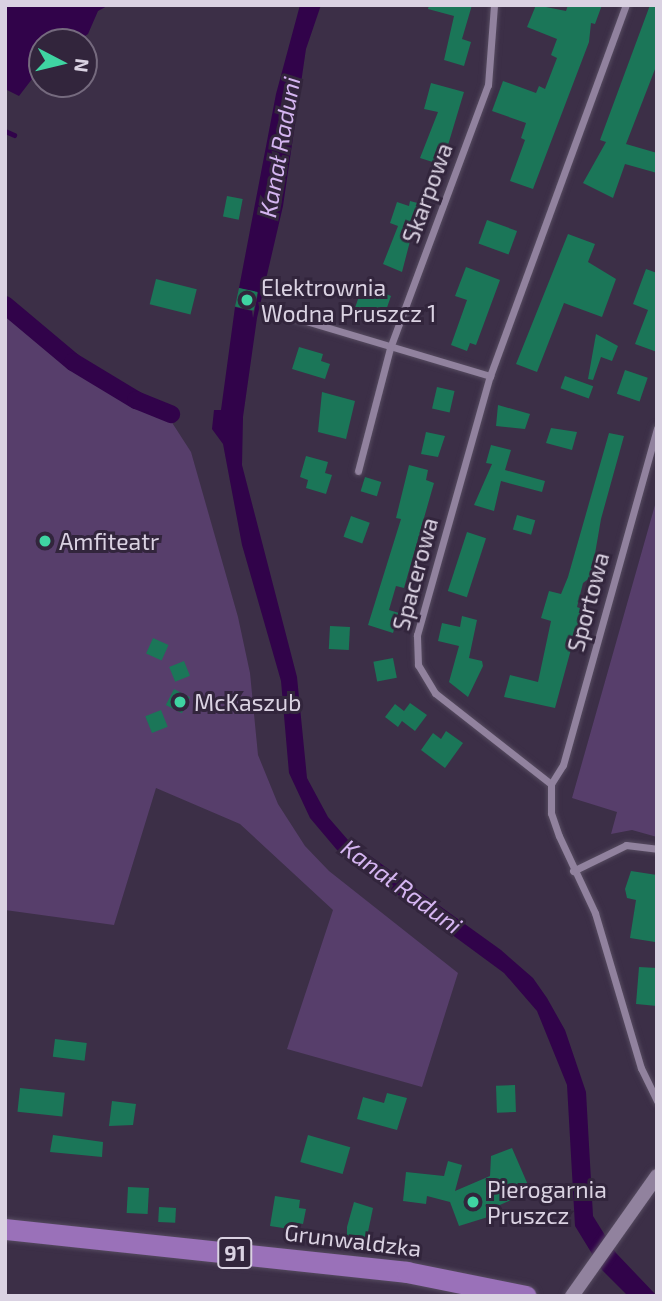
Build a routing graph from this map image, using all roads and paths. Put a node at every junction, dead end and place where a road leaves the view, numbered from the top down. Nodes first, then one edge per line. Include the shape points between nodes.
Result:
1 (494, 5) edge
2 (626, 5) edge
3 (289, 316) dead end
4 (390, 348) junction
5 (490, 376) junction
6 (657, 428) edge
7 (358, 471) dead end
8 (551, 784) junction
9 (657, 849) edge
10 (573, 871) junction
11 (657, 1101) edge
12 (657, 1176) edge
13 (5, 1229) edge
14 (526, 1296) edge
15 (572, 1296) edge

1 - 4 street, Skarpowa via 488,85
2 - 5 street, Spacerowa
3 - 4 street
4 - 5 street
4 - 7 street, Skarpowa
5 - 8 street, Spacerowa via 417,635 418,665 435,693
6 - 8 street, Sportowa via 563,765
8 - 10 street via 551,813
9 - 10 street via 626,845
10 - 11 street via 595,913 641,1068
12 - 15 street
13 - 14 main road, Grunwaldzka / 91 via 407,1272

